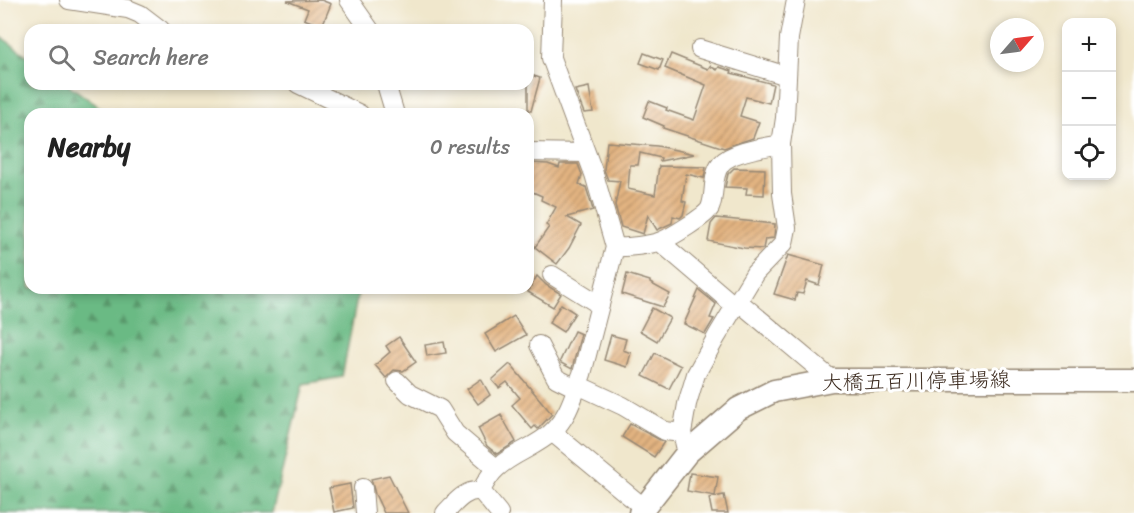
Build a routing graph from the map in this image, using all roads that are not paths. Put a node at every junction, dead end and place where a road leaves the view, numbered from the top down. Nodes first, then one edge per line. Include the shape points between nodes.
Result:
1 (69, 0) edge
2 (350, 0) edge
3 (553, 0) edge
4 (796, 0) edge
5 (153, 24) edge
6 (366, 24) edge
7 (700, 49) dead end
8 (787, 76) junction
9 (310, 90) edge
10 (388, 90) edge
11 (348, 108) edge
12 (393, 108) edge
13 (781, 144) junction
14 (534, 152) edge
15 (585, 153) junction
16 (660, 242) junction
17 (615, 247) junction
18 (552, 275) dead end
19 (737, 304) junction
20 (600, 305) junction
21 (539, 345) dead end
22 (832, 380) junction
23 (1134, 380) edge
24 (397, 381) dead end
25 (577, 386) junction
26 (552, 432) junction
27 (685, 443) junction
28 (496, 468) junction
29 (363, 488) dead end
30 (481, 491) junction
31 (642, 510) edge
32 (365, 513) edge
33 (445, 513) edge
34 (500, 513) edge

1 - 5 street via 128,9
2 - 6 street
3 - 15 street via 550,58
4 - 8 street
7 - 8 street
8 - 13 street
9 - 11 street
10 - 12 street
13 - 16 street via 734,155 722,162 710,208
13 - 19 street via 782,194 788,228 784,243 755,273
14 - 15 street
15 - 17 street
16 - 17 street
16 - 19 street
17 - 20 street
18 - 20 street
19 - 22 street
19 - 27 street via 696,374 687,404
20 - 25 street
21 - 25 street via 556,378
22 - 23 main road, 大橋五百川停車場線
22 - 27 main road, 大橋五百川停車場線 via 774,392 752,401
24 - 28 street via 410,394 440,409 455,433
25 - 26 street via 568,410
25 - 27 street via 623,406
26 - 28 street
26 - 31 street
27 - 31 main road, 大橋五百川停車場線
28 - 30 street
29 - 32 street
30 - 33 street via 469,492
30 - 34 street

